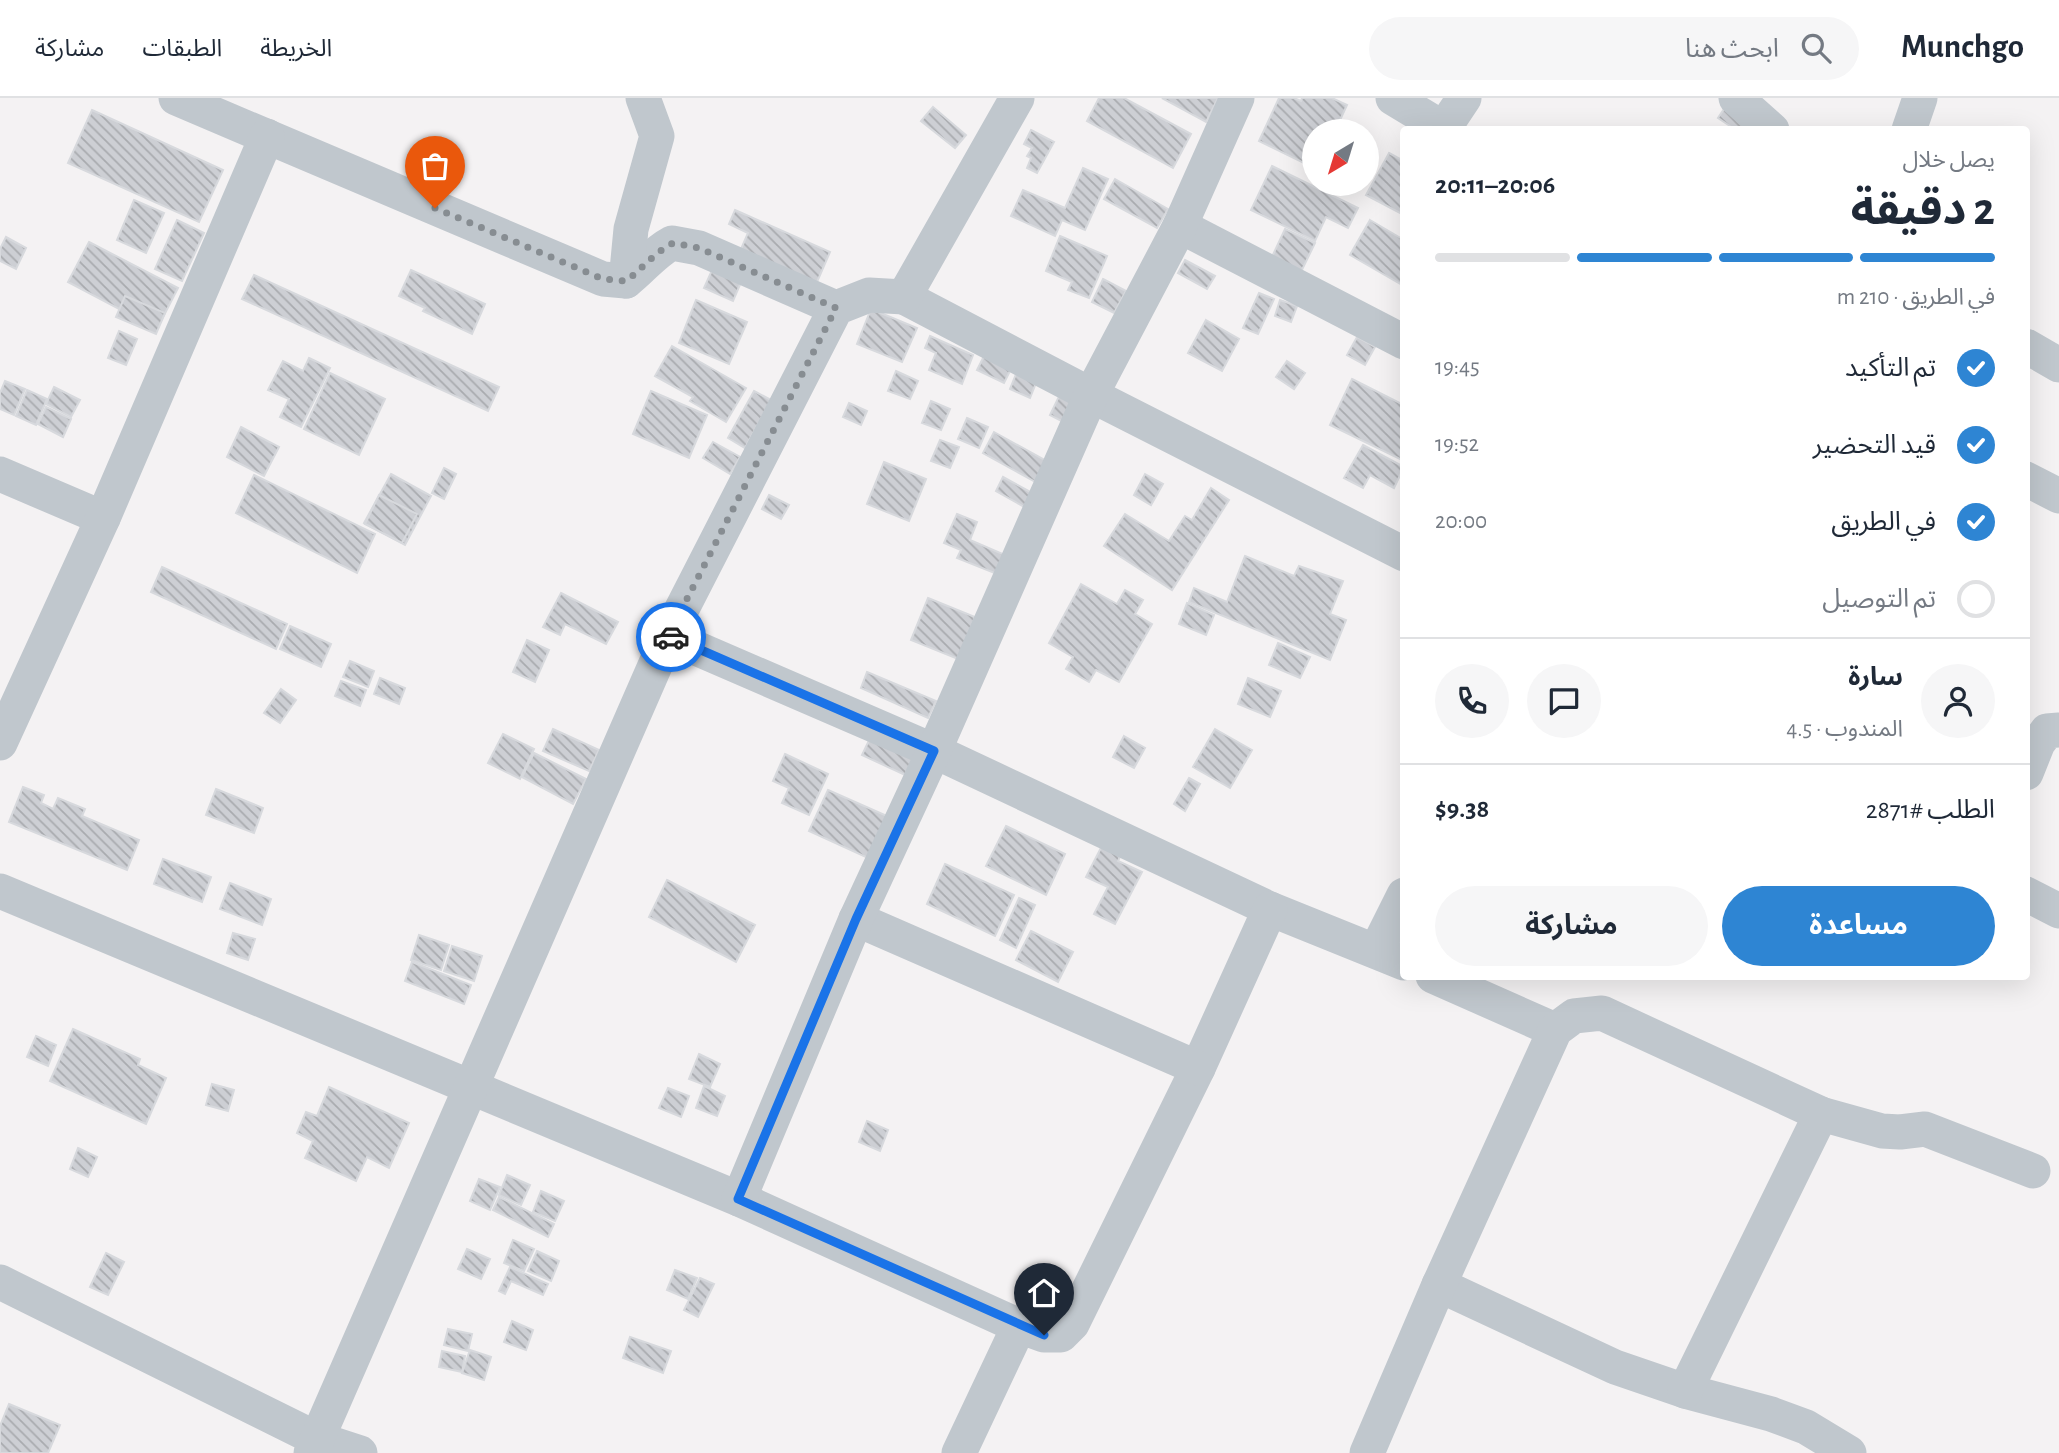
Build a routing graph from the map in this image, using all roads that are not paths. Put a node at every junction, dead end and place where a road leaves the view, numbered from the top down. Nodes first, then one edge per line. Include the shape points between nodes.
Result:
1 (176, 98) edge
2 (643, 98) edge
3 (1017, 98) edge
4 (1237, 98) edge
5 (1392, 98) edge
6 (1464, 98) edge
7 (1736, 98) edge
8 (1920, 98) edge
9 (1440, 126) edge
10 (1447, 126) edge
11 (1768, 126) edge
12 (1910, 126) edge
13 (267, 136) junction
14 (1180, 226) junction
15 (626, 281) junction
16 (904, 297) junction
17 (836, 308) junction
18 (1400, 340) edge
19 (2030, 348) edge
20 (2059, 365) edge
21 (1091, 396) junction
22 (0, 474) edge
23 (2030, 482) edge
24 (2059, 496) edge
25 (103, 518) junction
26 (1400, 552) edge
27 (668, 636) junction
28 (2059, 730) edge
29 (0, 743) edge
30 (934, 751) junction
31 (2030, 763) edge
32 (0, 891) edge
33 (2030, 896) edge
34 (1270, 909) junction
35 (2059, 911) edge
36 (1400, 913) edge
37 (856, 919) junction
38 (1390, 957) edge
39 (1442, 980) edge
40 (1555, 1030) junction
41 (1198, 1068) junction
42 (470, 1087) junction
43 (1821, 1114) junction
44 (2033, 1171) dead end
45 (738, 1199) junction
46 (0, 1282) edge
47 (1439, 1285) junction
48 (1019, 1325) junction
49 (1685, 1391) junction
50 (314, 1446) edge
51 (360, 1453) edge
52 (958, 1453) edge
53 (1367, 1453) edge
54 (1849, 1453) edge

1 - 13 street
2 - 15 street via 657,136 631,229
3 - 16 street
4 - 14 street
5 - 9 street
6 - 10 street
7 - 11 street
8 - 12 street
13 - 15 street via 603,279
13 - 25 street
14 - 18 street
14 - 21 street
15 - 17 street via 655,253 673,243 699,248
16 - 17 street via 869,295
16 - 21 street
17 - 27 street
19 - 20 street
21 - 26 street
21 - 30 street
22 - 25 street
23 - 24 street
25 - 29 street
27 - 30 street
27 - 42 street
28 - 31 street via 2047,731
30 - 34 street
30 - 37 street
32 - 42 street
33 - 35 street
34 - 38 street
34 - 41 street
36 - 38 street
37 - 41 street
37 - 45 street
39 - 40 street
40 - 43 street via 1574,1016 1602,1013
40 - 47 street
41 - 48 street via 1072,1324 1061,1335 1044,1335
42 - 45 street
42 - 50 street
43 - 44 street via 1882,1131 1925,1129
43 - 49 street
45 - 48 street
46 - 50 street
47 - 49 street via 1615,1367
47 - 53 street
48 - 52 street
49 - 54 street via 1806,1427
50 - 51 street

